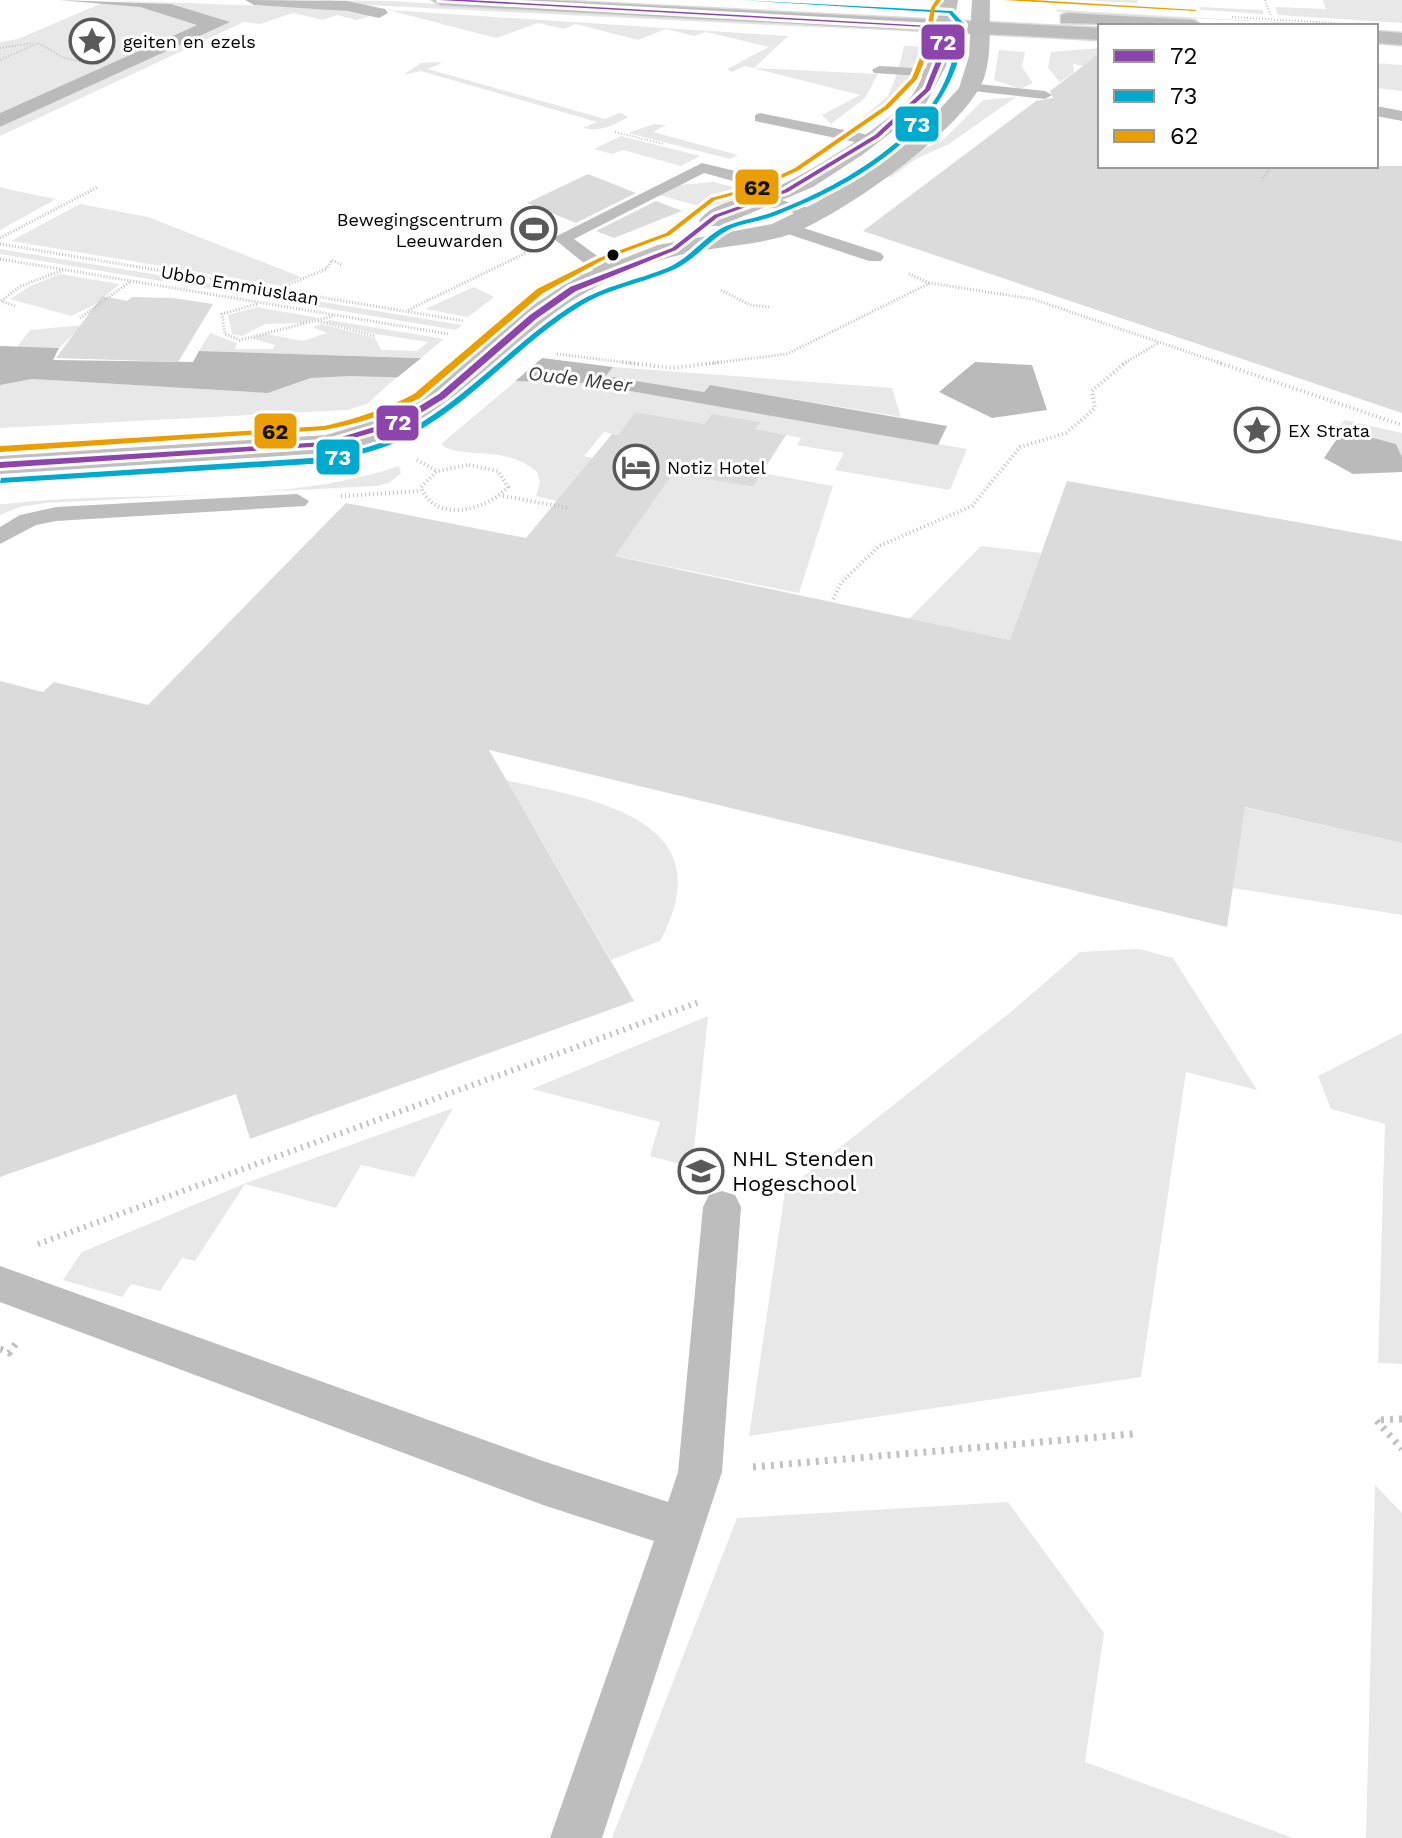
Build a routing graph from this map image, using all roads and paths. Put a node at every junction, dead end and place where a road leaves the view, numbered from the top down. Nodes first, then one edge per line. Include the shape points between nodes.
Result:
1 (254, 0) edge
2 (441, 0) edge
3 (690, 0) edge
4 (1265, 0) edge
5 (379, 13) dead end
6 (948, 13) edge
7 (980, 14) edge
8 (1271, 16) dead end
9 (1158, 24) edge
10 (1098, 34) edge
11 (1378, 37) edge
12 (1402, 39) edge
13 (38, 43) junction
14 (0, 48) edge
15 (1378, 50) edge
16 (1402, 51) edge
17 (0, 60) edge
18 (100, 65) dead end
19 (879, 70) dead end
20 (934, 73) junction
21 (969, 87) junction
22 (1045, 95) dead end
23 (1378, 111) edge
24 (1402, 116) edge
25 (829, 132) junction
26 (869, 140) junction
27 (908, 148) junction
28 (1270, 168) edge
29 (1263, 178) dead end
30 (98, 187) dead end
31 (766, 201) junction
32 (815, 213) junction
33 (785, 227) junction
34 (0, 241) edge
35 (676, 248) junction
36 (526, 253) dead end
37 (875, 257) dead end
38 (0, 259) edge
39 (342, 265) dead end
40 (63, 269) junction
41 (608, 273) junction
42 (132, 281) junction
43 (277, 290) junction
44 (721, 290) dead end
45 (262, 303) junction
46 (15, 306) dead end
47 (771, 307) dead end
48 (406, 311) junction
49 (335, 315) junction
50 (80, 318) dead end
51 (318, 321) junction
52 (517, 329) junction
53 (375, 336) dead end
54 (459, 336) dead end
55 (1159, 342) junction
56 (549, 353) dead end
57 (1402, 425) edge
58 (0, 465) edge
59 (421, 491) junction
60 (503, 496) junction
61 (297, 501) joint
62 (569, 508) dead end
63 (0, 537) edge
64 (833, 599) dead end
65 (702, 1001) dead end
66 (722, 1207) dead end
67 (30, 1247) dead end
68 (0, 1284) edge
69 (1402, 1419) edge
70 (1133, 1434) dead end
71 (1402, 1449) edge
72 (700, 1472) junction
73 (681, 1528) junction
74 (576, 1838) edge

1 - 5 main road
2 - 6 main road
3 - 6 main road
4 - 8 path
6 - 7 main road
6 - 20 street
7 - 9 main road
7 - 10 main road
7 - 21 street via 979,61
11 - 12 main road
13 - 14 path
13 - 17 path
13 - 18 path via 64,58
15 - 16 main road
19 - 20 lane
20 - 26 street via 917,103
21 - 22 lane
21 - 27 street via 958,104
23 - 24 lane
25 - 25 lane via 777,129 763,115 805,114
25 - 26 lane
26 - 27 street
26 - 31 street via 805,183
27 - 32 street
28 - 29 path
30 - 34 path
31 - 32 lane
31 - 35 street via 720,213
31 - 41 lane via 750,180 702,168 562,238
32 - 33 street
33 - 35 street
33 - 37 lane
34 - 43 path
35 - 41 street
36 - 48 path
38 - 40 path, Ubbo Emmiuslaan
39 - 43 path via 332,260 326,269
40 - 42 path, Ubbo Emmiuslaan
40 - 46 path via 21,286 1,301
41 - 52 street via 558,299
42 - 45 path, Ubbo Emmiuslaan
42 - 50 path
43 - 48 path
44 - 47 path via 750,305
45 - 49 path, Ubbo Emmiuslaan
45 - 51 path via 222,314 225,334 240,340
48 - 52 path
49 - 51 path
49 - 54 path, Ubbo Emmiuslaan
51 - 53 path
52 - 58 street via 426,409 355,439 285,449
55 - 56 path via 1033,299 930,283 787,354 672,368
55 - 57 path
55 - 64 path via 1098,383 1090,416 1066,433 1020,447 972,506 879,546 841,583
59 - 60 path via 430,503 460,510
59 - 60 path via 437,471 469,465 498,471 508,487
59 - 61 path
60 - 62 path
61 - 63 lane via 56,514 28,520
65 - 67 path
66 - 72 lane
68 - 73 lane via 543,1483
69 - 71 path via 1376,1420
70 - 72 path
72 - 73 lane
73 - 74 lane

